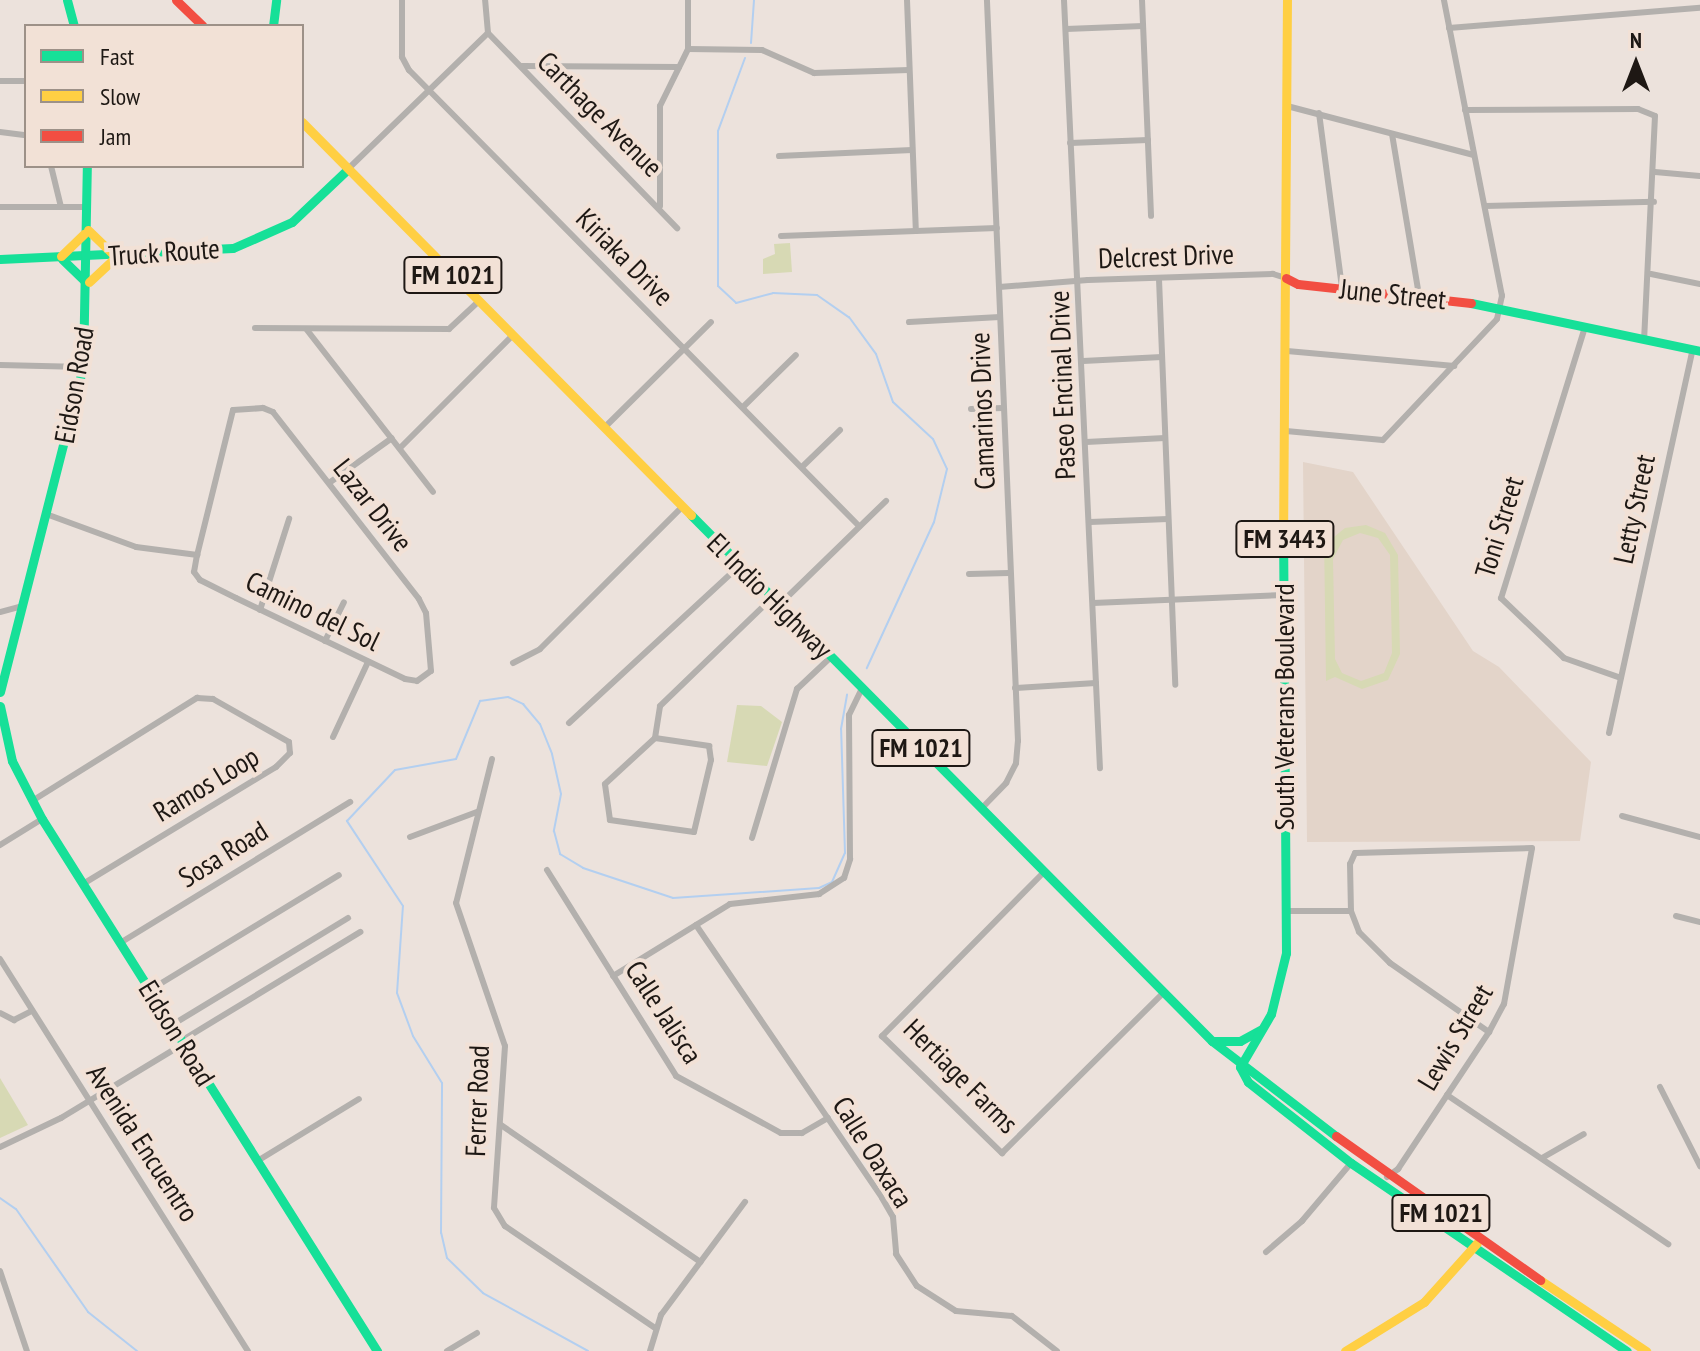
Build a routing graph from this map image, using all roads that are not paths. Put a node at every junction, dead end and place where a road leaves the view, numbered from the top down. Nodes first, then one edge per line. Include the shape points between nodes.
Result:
1 (67, 0) edge
2 (176, 0) edge
3 (276, 0) edge
4 (402, 0) edge
5 (485, 0) edge
6 (688, 0) edge
7 (907, 0) edge
8 (987, 0) edge
9 (1064, 0) edge
10 (1142, 0) edge
11 (1287, 0) edge
12 (1444, 0) edge
13 (1700, 8) edge
14 (73, 24) edge
15 (201, 24) edge
16 (273, 24) edge
17 (1143, 26) junction
18 (1449, 28) junction
19 (1066, 29) junction
20 (488, 33) junction
21 (688, 49) junction
22 (522, 66) junction
23 (679, 67) junction
24 (909, 70) junction
25 (0, 81) edge
26 (24, 81) edge
27 (430, 90) junction
28 (1287, 106) junction
29 (1465, 110) junction
30 (1319, 113) junction
31 (304, 124) edge
32 (0, 132) edge
33 (1392, 134) junction
34 (24, 135) edge
35 (1148, 140) junction
36 (1070, 143) junction
37 (912, 150) junction
38 (1474, 155) junction
39 (779, 156) dead end
40 (51, 168) edge
41 (87, 168) edge
42 (348, 169) junction
43 (1655, 172) junction
44 (1700, 176) edge
45 (1654, 202) junction
46 (660, 206) junction
47 (1485, 206) junction
48 (0, 207) edge
49 (61, 207) junction
50 (87, 207) junction
51 (1151, 216) dead end
52 (87, 226) junction
53 (677, 228) dead end
54 (997, 228) junction
55 (916, 231) junction
56 (781, 236) dead end
57 (117, 256) junction
58 (59, 257) junction
59 (87, 257) junction
60 (0, 259) edge
61 (1651, 274) junction
62 (1286, 278) junction
63 (1159, 279) junction
64 (1080, 283) junction
65 (1700, 284) edge
66 (87, 285) junction
67 (999, 287) junction
68 (1342, 288) junction
69 (1419, 296) junction
70 (479, 301) junction
71 (1502, 306) junction
72 (1000, 317) junction
73 (711, 322) dead end
74 (909, 322) dead end
75 (1585, 327) junction
76 (255, 328) dead end
77 (307, 330) junction
78 (513, 335) junction
79 (1645, 335) junction
80 (684, 348) junction
81 (1697, 350) edge
82 (1287, 351) junction
83 (796, 355) dead end
84 (1162, 357) junction
85 (1083, 361) junction
86 (0, 365) edge
87 (1454, 366) junction
88 (83, 367) junction
89 (743, 407) junction
90 (1003, 408) junction
91 (971, 409) dead end
92 (605, 427) junction
93 (840, 430) dead end
94 (1286, 431) junction
95 (392, 438) junction
96 (1165, 438) junction
97 (1086, 442) junction
98 (400, 448) junction
99 (802, 467) junction
100 (329, 483) junction
101 (433, 492) dead end
102 (886, 501) dead end
103 (682, 507) junction
104 (46, 514) junction
105 (289, 519) dead end
106 (1168, 519) junction
107 (1090, 522) junction
108 (859, 526) junction
109 (197, 555) junction
110 (740, 564) junction
111 (1009, 573) junction
112 (969, 574) dead end
113 (1284, 595) junction
114 (1171, 600) junction
115 (777, 601) junction
116 (344, 602) dead end
117 (1093, 603) junction
118 (19, 607) junction
119 (260, 610) junction
120 (0, 612) edge
121 (325, 641) junction
122 (831, 657) junction
123 (368, 662) junction
124 (513, 663) dead end
125 (431, 671) joint
126 (1621, 678) junction
127 (1096, 683) junction
128 (1175, 685) dead end
129 (862, 688) junction
130 (1015, 688) junction
131 (0, 692) edge
132 (0, 706) edge
133 (569, 723) dead end
134 (1609, 733) dead end
135 (333, 737) dead end
136 (655, 738) junction
137 (492, 759) dead end
138 (1100, 768) dead end
139 (32, 801) junction
140 (350, 802) dead end
141 (982, 808) junction
142 (477, 812) junction
143 (1622, 816) dead end
144 (42, 819) junction
145 (410, 837) dead end
146 (1700, 837) edge
147 (752, 838) dead end
148 (0, 845) edge
149 (547, 870) dead end
150 (1044, 872) junction
151 (339, 875) dead end
152 (83, 884) junction
153 (1285, 911) junction
154 (1351, 911) junction
155 (1676, 916) dead end
156 (348, 918) dead end
157 (1700, 922) edge
158 (696, 925) junction
159 (360, 932) dead end
160 (120, 943) junction
161 (0, 959) edge
162 (613, 976) junction
163 (150, 990) junction
164 (1164, 992) junction
165 (32, 1011) junction
166 (0, 1013) edge
167 (172, 1025) junction
168 (1265, 1027) junction
169 (1489, 1032) junction
170 (1212, 1041) junction
171 (182, 1042) junction
172 (1240, 1067) junction
173 (1660, 1087) dead end
174 (1447, 1095) junction
175 (359, 1099) dead end
176 (91, 1101) junction
177 (828, 1118) junction
178 (501, 1125) junction
179 (1584, 1134) dead end
180 (0, 1147) edge
181 (1542, 1158) junction
182 (259, 1160) junction
183 (1351, 1163) junction
184 (1700, 1166) edge
185 (1384, 1180) junction
186 (745, 1202) dead end
187 (1477, 1243) junction
188 (1668, 1244) dead end
189 (1266, 1252) dead end
190 (700, 1262) junction
191 (0, 1271) edge
192 (655, 1328) junction
193 (477, 1333) dead end
194 (27, 1351) edge
195 (248, 1351) edge
196 (377, 1351) edge
197 (447, 1351) edge
198 (650, 1351) edge
199 (1057, 1351) edge
200 (1345, 1351) edge
201 (1627, 1351) edge
202 (1646, 1351) edge

1 - 14 main road
2 - 15 main road
3 - 16 main road
4 - 27 street, Kiriaka Drive via 404,64
5 - 20 street
6 - 21 street
7 - 24 street
8 - 54 street, Camarinos Drive
9 - 19 street, Paseo Encinal Drive
10 - 17 street
11 - 28 main road, South Veterans Boulevard / FM 3443
12 - 18 street
13 - 18 street
17 - 19 street
17 - 35 street
18 - 29 street
19 - 36 street, Paseo Encinal Drive
20 - 22 street, Carthage Avenue
20 - 27 street
21 - 23 street
21 - 24 street via 762,50 814,73
22 - 23 street
22 - 46 street, Carthage Avenue
23 - 46 street via 660,106
24 - 37 street
25 - 26 street
27 - 42 street
27 - 80 street, Kiriaka Drive
28 - 30 street
28 - 62 main road, South Veterans Boulevard / FM 3443
29 - 38 street
29 - 43 street via 1638,109 1655,116
30 - 33 street
30 - 68 street
31 - 42 main road, El Indio Highway / FM 1021
32 - 34 street
33 - 38 street
33 - 69 street
35 - 36 street
35 - 51 street
36 - 64 street, Paseo Encinal Drive
37 - 39 street
37 - 55 street
38 - 47 street
40 - 49 street
41 - 50 main road, Eidson Road
42 - 57 main road, Truck Route via 306,211 254,241 198,253
42 - 70 main road, El Indio Highway / FM 1021
43 - 44 street
43 - 45 street
45 - 47 street
45 - 61 street
46 - 53 street, Carthage Avenue
47 - 71 street
48 - 49 street
49 - 50 street
50 - 52 main road, Eidson Road
52 - 57 main road via 99,246
52 - 58 main road via 77,245
52 - 59 main road, Eidson Road
54 - 55 street
54 - 67 street, Camarinos Drive
55 - 56 street
57 - 59 main road, Truck Route
57 - 66 main road
58 - 59 main road, Truck Route
58 - 60 main road, Truck Route
58 - 66 main road via 75,267
59 - 66 main road, Eidson Road
61 - 65 street
61 - 79 street
62 - 63 street, Delcrest Drive via 1273,274
62 - 68 main road, June Street
62 - 82 main road, South Veterans Boulevard / FM 3443
63 - 64 street, Delcrest Drive
63 - 84 street
64 - 67 street, Delcrest Drive
64 - 85 street, Paseo Encinal Drive
66 - 88 main road, Eidson Road
67 - 72 street, Camarinos Drive
68 - 69 main road, June Street
69 - 71 main road, June Street
70 - 77 street via 449,329
70 - 78 main road, El Indio Highway / FM 1021
71 - 75 main road, June Street
71 - 87 street via 1497,319
72 - 74 street
72 - 90 street, Camarinos Drive
73 - 80 street
75 - 79 main road, June Street
75 - 126 street, Toni Street via 1501,598 1564,658
76 - 77 street
77 - 95 street
78 - 92 main road, El Indio Highway / FM 1021
78 - 98 street
79 - 81 main road, June Street
80 - 89 street, Kiriaka Drive
80 - 92 street
81 - 126 street, Letty Street
82 - 87 street
82 - 94 main road, South Veterans Boulevard / FM 3443
83 - 89 street
84 - 85 street
84 - 96 street
85 - 97 street, Paseo Encinal Drive
86 - 88 street
87 - 94 street via 1383,440
88 - 104 main road, Eidson Road
89 - 99 street, Kiriaka Drive
90 - 91 street
90 - 111 street, Camarinos Drive
92 - 103 main road, El Indio Highway / FM 1021
93 - 99 street
94 - 113 main road, South Veterans Boulevard / FM 3443
95 - 98 street
95 - 100 street
96 - 97 street
96 - 106 street
97 - 107 street, Paseo Encinal Drive
98 - 101 street
99 - 108 street, Kiriaka Drive
100 - 109 street, Lazar Drive via 273,412 251,406 233,410
100 - 125 street, Lazar Drive via 419,599 426,613
102 - 108 street
103 - 110 main road, El Indio Highway / FM 1021
103 - 124 street via 540,649
104 - 109 street via 136,547
104 - 118 main road, Eidson Road
105 - 119 street
106 - 107 street
106 - 114 street
107 - 117 street, Paseo Encinal Drive
108 - 115 street
109 - 119 street, Camino del Sol via 194,572 200,580
110 - 115 main road, El Indio Highway / FM 1021
110 - 133 street
111 - 112 street
111 - 130 street, Camarinos Drive
113 - 114 street
113 - 153 main road, South Veterans Boulevard / FM 3443
114 - 117 street
114 - 128 street
115 - 122 main road, El Indio Highway / FM 1021
115 - 136 street via 660,706
116 - 121 street
117 - 127 street, Paseo Encinal Drive
118 - 120 street
118 - 131 main road, Eidson Road
119 - 121 street, Camino del Sol
121 - 123 street, Camino del Sol
122 - 129 main road, El Indio Highway / FM 1021
122 - 147 street via 797,689
123 - 125 street, Camino del Sol via 417,681
123 - 135 street
126 - 134 street, Letty Street
127 - 130 street
127 - 138 street, Paseo Encinal Drive
129 - 141 main road, El Indio Highway / FM 1021
129 - 158 street via 849,715 850,859 833,890 730,904
130 - 141 street, Camarinos Drive via 1016,763 1006,783
132 - 139 main road, Eidson Road via 8,752
136 - 136 street via 605,784 604,807 610,820 694,832 711,760 709,746
137 - 142 street, Ferrer Road
139 - 144 main road, Eidson Road
139 - 152 street, Ramos Loop via 197,698 213,699 289,742 290,753 276,767
140 - 160 street, Sosa Road
141 - 150 main road, El Indio Highway / FM 1021
142 - 145 street
142 - 178 street, Ferrer Road via 456,903 505,1046
143 - 146 street
144 - 148 street
144 - 152 main road, Eidson Road
149 - 162 street, Calle Jalisca
150 - 164 main road, El Indio Highway / FM 1021
150 - 164 street, Hertiage Farms via 882,1036 1002,1153
151 - 163 street
152 - 160 main road, Eidson Road
153 - 154 street
153 - 168 main road, South Veterans Boulevard / FM 3443 via 1284,972
154 - 169 street via 1372,947
154 - 169 street, Lewis Street via 1355,853 1532,848 1511,986
155 - 157 street
156 - 167 street
158 - 162 street
158 - 177 street, Calle Oaxaca
159 - 171 street
160 - 163 main road, Eidson Road
161 - 165 street, Avenida Encuentro
162 - 177 street, Calle Jalisca via 684,1083 781,1133 802,1133
163 - 167 main road, Eidson Road
164 - 170 main road, El Indio Highway / FM 1021
165 - 166 street via 14,1020
165 - 176 street, Avenida Encuentro
167 - 171 main road, Eidson Road
168 - 170 main road via 1240,1041
168 - 172 main road, South Veterans Boulevard / FM 3443
169 - 174 street, Lewis Street
170 - 172 main road, El Indio Highway / FM 1021
171 - 176 street
171 - 182 main road, Eidson Road
172 - 183 main road, El Indio Highway / FM 1021 via 1248,1082
172 - 185 main road, El Indio Highway / FM 1021
173 - 184 street
174 - 181 street
174 - 185 street, Lewis Street
175 - 182 street
176 - 180 street
176 - 195 street, Avenida Encuentro
177 - 199 street, Calle Oaxaca via 890,1211 896,1254 925,1295 956,1311 1012,1316
178 - 190 street
178 - 192 street, Ferrer Road via 493,1196 498,1218
179 - 181 street
181 - 188 street
182 - 196 main road, Eidson Road
183 - 185 main road, El Indio Highway / FM 1021
183 - 189 street via 1302,1221
185 - 187 main road, El Indio Highway / FM 1021
186 - 190 street
187 - 200 main road via 1424,1302
187 - 201 main road, El Indio Highway / FM 1021
187 - 202 main road, El Indio Highway / FM 1021
190 - 192 street
191 - 194 street
192 - 198 street
193 - 197 street

